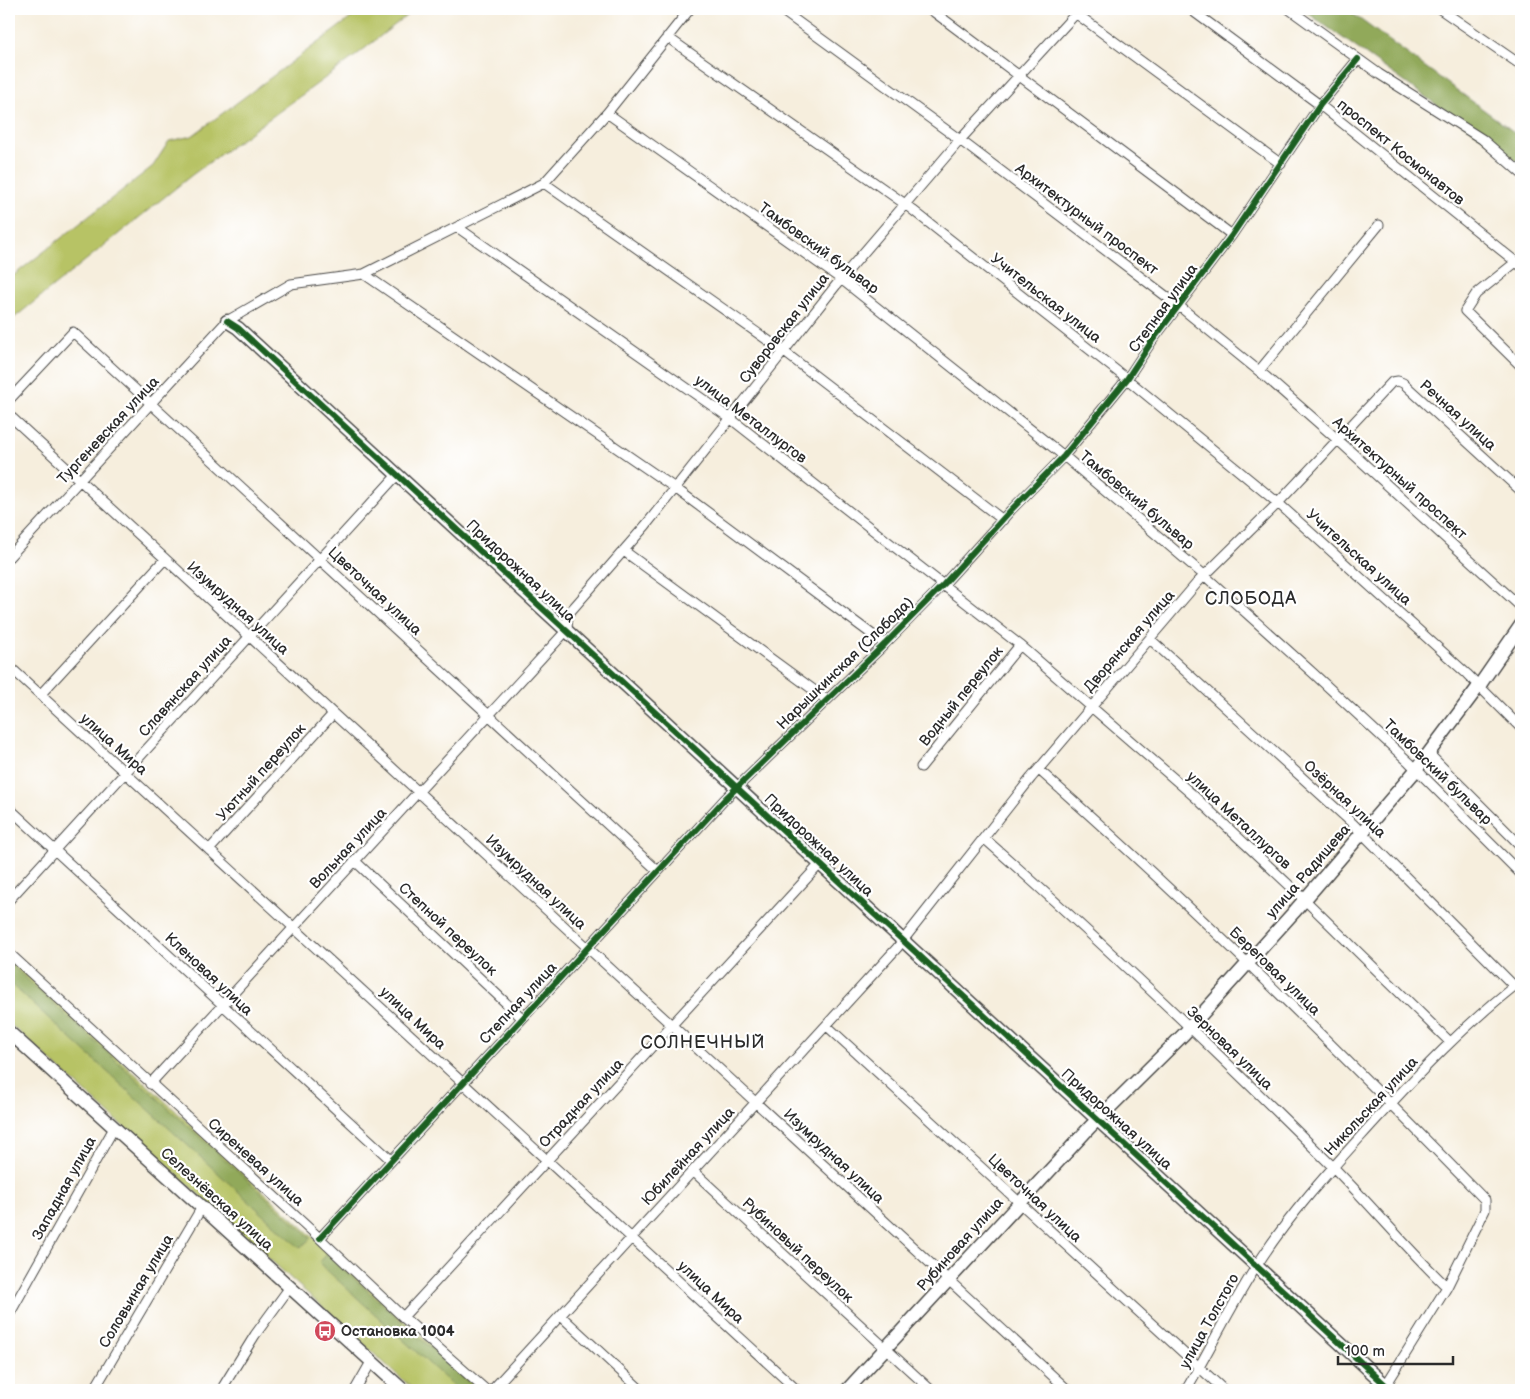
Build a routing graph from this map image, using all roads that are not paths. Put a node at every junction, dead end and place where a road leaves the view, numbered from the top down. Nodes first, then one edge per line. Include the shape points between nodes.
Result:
1 (690, 9) edge
2 (780, 9) edge
3 (930, 9) edge
4 (1190, 9) edge
5 (1289, 9) edge
6 (1440, 9) edge
7 (1075, 10) edge
8 (667, 37) junction
9 (1358, 59) junction
10 (1521, 64) edge
11 (1019, 75) junction
12 (1320, 105) junction
13 (607, 113) junction
14 (960, 140) junction
15 (1281, 164) junction
16 (1521, 173) edge
17 (544, 183) junction
18 (905, 204) junction
19 (1378, 226) dead end
20 (457, 227) junction
21 (1232, 235) junction
22 (1519, 264) edge
23 (364, 274) junction
24 (841, 279) junction
25 (1179, 306) junction
26 (227, 321) junction
27 (784, 351) junction
28 (1521, 366) edge
29 (1259, 371) junction
30 (1127, 379) junction
31 (1398, 381) joint
32 (9, 400) edge
33 (152, 404) junction
34 (9, 414) edge
35 (731, 419) junction
36 (1338, 440) junction
37 (1064, 456) junction
38 (397, 475) junction
39 (80, 481) junction
40 (675, 488) junction
41 (1521, 491) edge
42 (1278, 503) junction
43 (1003, 520) junction
44 (624, 551) junction
45 (969, 556) joint
46 (9, 557) edge
47 (165, 559) junction
48 (321, 560) junction
49 (1204, 575) junction
50 (944, 584) junction
51 (1521, 607) edge
52 (1521, 625) edge
53 (566, 630) junction
54 (249, 636) junction
55 (1150, 639) junction
56 (885, 644) junction
57 (1020, 645) junction
58 (9, 666) edge
59 (1479, 686) junction
60 (40, 695) junction
61 (826, 699) junction
62 (1091, 706) junction
63 (333, 714) junction
64 (490, 715) junction
65 (1521, 728) edge
66 (1428, 754) junction
67 (921, 767) dead end
68 (1039, 770) junction
69 (1416, 770) junction
70 (124, 772) junction
71 (736, 787) junction
72 (418, 792) junction
73 (9, 808) edge
74 (1362, 833) junction
75 (984, 839) junction
76 (1521, 846) edge
77 (54, 850) junction
78 (209, 850) junction
79 (355, 861) junction
80 (820, 864) junction
81 (658, 871) junction
82 (1521, 874) edge
83 (9, 900) edge
84 (1305, 900) junction
85 (293, 928) junction
86 (904, 941) junction
87 (587, 948) junction
88 (9, 953) edge
89 (1249, 963) junction
90 (1519, 984) edge
91 (223, 1005) junction
92 (522, 1018) junction
93 (672, 1026) junction
94 (827, 1026) junction
95 (1189, 1027) junction
96 (9, 1032) edge
97 (1450, 1042) junction
98 (462, 1082) junction
99 (150, 1084) junction
100 (756, 1103) junction
101 (1391, 1103) junction
102 (1098, 1119) junction
103 (114, 1128) junction
104 (391, 1160) junction
105 (546, 1161) junction
106 (1333, 1167) junction
107 (693, 1171) junction
108 (1020, 1203) junction
109 (202, 1207) junction
110 (320, 1238) junction
111 (631, 1238) junction
112 (1257, 1265) junction
113 (949, 1281) junction
114 (290, 1287) junction
115 (1447, 1287) junction
116 (9, 1315) edge
117 (561, 1316) junction
118 (402, 1317) junction
119 (885, 1349) junction
120 (371, 1362) junction
121 (1199, 1368) junction
122 (1389, 1388) edge
123 (94, 1390) edge
124 (221, 1390) edge
125 (355, 1390) edge
126 (403, 1390) edge
127 (486, 1390) edge
128 (492, 1390) edge
129 (641, 1390) edge
130 (797, 1390) edge
131 (847, 1390) edge
132 (931, 1390) edge
133 (1068, 1390) edge
134 (1186, 1390) edge
135 (1224, 1390) edge

1 - 8 street
2 - 14 street, Архитектурный проспект
3 - 11 street
4 - 12 street, проспект Космонавтов
5 - 9 street
6 - 10 street
7 - 11 street, Суворовская улица
7 - 15 street
8 - 13 street
8 - 18 street, Учительская улица
9 - 12 street, Степная улица
9 - 16 street via 1482,140
11 - 14 street, Суворовская улица
11 - 21 street
12 - 15 street, Степная улица
12 - 22 street, проспект Космонавтов
13 - 17 street
13 - 24 street, Тамбовский бульвар
14 - 18 street, Суворовская улица
14 - 25 street, Архитектурный проспект
15 - 21 street, Степная улица
17 - 20 street, Тургеневская улица
17 - 27 street
18 - 24 street, Суворовская улица
18 - 30 street, Учительская улица
19 - 29 street
20 - 23 street, Тургеневская улица
20 - 35 street, улица Металлургов
21 - 25 street, Степная улица
22 - 28 street via 1476,294 1465,310
23 - 26 street, Тургеневская улица via 290,284
23 - 40 street
24 - 27 street, Суворовская улица
24 - 37 street, Тамбовский бульвар
25 - 29 street, Архитектурный проспект
25 - 30 street, Степная улица
26 - 33 street, Тургеневская улица
26 - 38 street, Придорожная улица
27 - 35 street, Суворовская улица
27 - 43 street
29 - 36 street, Архитектурный проспект
30 - 37 street, Степная улица
30 - 42 street, Учительская улица
31 - 36 street, Дворянская улица via 1392,382
31 - 41 street, Речная улица
32 - 33 street, Цветочная улица via 73,332
33 - 39 street, Тургеневская улица
33 - 48 street, Цветочная улица
34 - 39 street, Изумрудная улица
35 - 40 street, Суворовская улица
35 - 50 street, улица Металлургов
36 - 42 street, Дворянская улица
36 - 51 street, Архитектурный проспект
37 - 43 street, Степная улица
37 - 49 street, Тамбовский бульвар
38 - 48 street, Славянская улица
38 - 53 street, Придорожная улица
39 - 46 street, Тургеневская улица
39 - 47 street, Изумрудная улица
40 - 44 street, Суворовская улица
40 - 56 street
42 - 49 street, Дворянская улица
42 - 59 street, Учительская улица
43 - 45 street, Степная улица
44 - 53 street, Суворовская улица via 568,614
44 - 61 street
45 - 50 street, Нарышкинская (Слобода)
47 - 54 street, Изумрудная улица
47 - 60 street
48 - 54 street, Славянская улица
48 - 64 street, Цветочная улица
49 - 55 street, Дворянская улица
49 - 69 street, Тамбовский бульвар
50 - 56 street, Нарышкинская (Слобода)
50 - 57 street, улица Металлургов
52 - 59 street, улица Радищева
53 - 64 street, Вольная улица
53 - 71 street, Придорожная улица
54 - 63 street, Изумрудная улица
54 - 70 street, Славянская улица
55 - 62 street, Дворянская улица
55 - 74 street, Озёрная улица
56 - 61 street, Нарышкинская (Слобода)
57 - 62 street, Водный переулок
57 - 67 street, Водный переулок
58 - 60 street, улица Мира
59 - 65 street, Учительская улица
59 - 66 street, улица Радищева
60 - 70 street, улица Мира
61 - 71 street, Нарышкинская (Слобода)
62 - 68 street, Дворянская улица
62 - 84 street, улица Металлургов
63 - 72 street, Изумрудная улица
63 - 78 street, Уютный переулок
64 - 72 street, Вольная улица
64 - 81 street, Цветочная улица
66 - 69 street, улица Радищева
66 - 76 street, Тамбовский бульвар
68 - 75 street, Дворянская улица
68 - 89 street, Береговая улица
69 - 74 street, улица Радищева
69 - 82 street, Тамбовский бульвар
70 - 77 street, Славянская улица
70 - 78 street, улица Мира
71 - 80 street, Придорожная улица
71 - 81 street, Степная улица
72 - 79 street, Вольная улица
72 - 87 street, Изумрудная улица
73 - 77 street, Кленовая улица
74 - 84 street, улица Радищева
74 - 90 street, Озёрная улица
75 - 86 street, Дворянская улица
75 - 95 street, Зерновая улица
77 - 83 street, Славянская улица
77 - 91 street, Кленовая улица
78 - 85 street, улица Мира
79 - 85 street, Вольная улица
79 - 92 street, Степной переулок
80 - 86 street, Придорожная улица
80 - 93 street, Отрадная улица
81 - 87 street, Степная улица
84 - 89 street, улица Радищева
84 - 97 street, улица Металлургов
85 - 91 street, Вольная улица
85 - 98 street, улица Мира
86 - 94 street, Юбилейная улица
86 - 102 street, Придорожная улица
87 - 92 street, Степная улица
87 - 93 street, Изумрудная улица
88 - 99 street, Сиреневая улица
89 - 95 street, улица Радищева
89 - 101 street, Береговая улица
90 - 97 street, Никольская улица
91 - 99 street, Вольная улица
91 - 104 street, Кленовая улица
92 - 98 street, Степная улица
93 - 100 street, Изумрудная улица
93 - 105 street, Отрадная улица
94 - 100 street, Юбилейная улица
94 - 108 street, Цветочная улица
95 - 102 street, улица Радищева
95 - 106 street, Зерновая улица
96 - 103 street, Селезнёвская улица
97 - 101 street, Никольская улица
98 - 104 street, Степная улица
98 - 105 street, улица Мира
99 - 110 street, Сиреневая улица
100 - 107 street, Юбилейная улица
100 - 113 street, Изумрудная улица
101 - 106 street, Никольская улица
101 - 115 street, Береговая улица via 1485,1200 1485,1210
102 - 108 street, Рубиновая улица
102 - 112 street, Придорожная улица
103 - 109 street, Селезнёвская улица
103 - 116 street, Западная улица
104 - 110 street, Степная улица
105 - 111 street, улица Мира
105 - 118 street, Отрадная улица
106 - 112 street, Никольская улица
106 - 115 street, Зерновая улица
107 - 111 street, Юбилейная улица
107 - 119 street, Рубиновый переулок
108 - 113 street, Рубиновая улица
108 - 121 street, Цветочная улица
109 - 114 street, Селезнёвская улица
109 - 123 street, Соловьиная улица
110 - 118 street, Сиреневая улица
111 - 117 street, Юбилейная улица
111 - 130 street, улица Мира
112 - 121 street, улица Толстого
112 - 122 street, Придорожная улица
113 - 119 street, Рубиновая улица
113 - 133 street, Изумрудная улица
114 - 120 street, Селезнёвская улица
114 - 124 street via 254,1335
115 - 122 street
117 - 128 street, Юбилейная улица
117 - 129 street
118 - 127 street, Сиреневая улица
119 - 131 street, Рубиновая улица
119 - 132 street, Рубиновый переулок
120 - 125 street
120 - 126 street, Селезнёвская улица
121 - 134 street, улица Толстого
121 - 135 street, Цветочная улица

